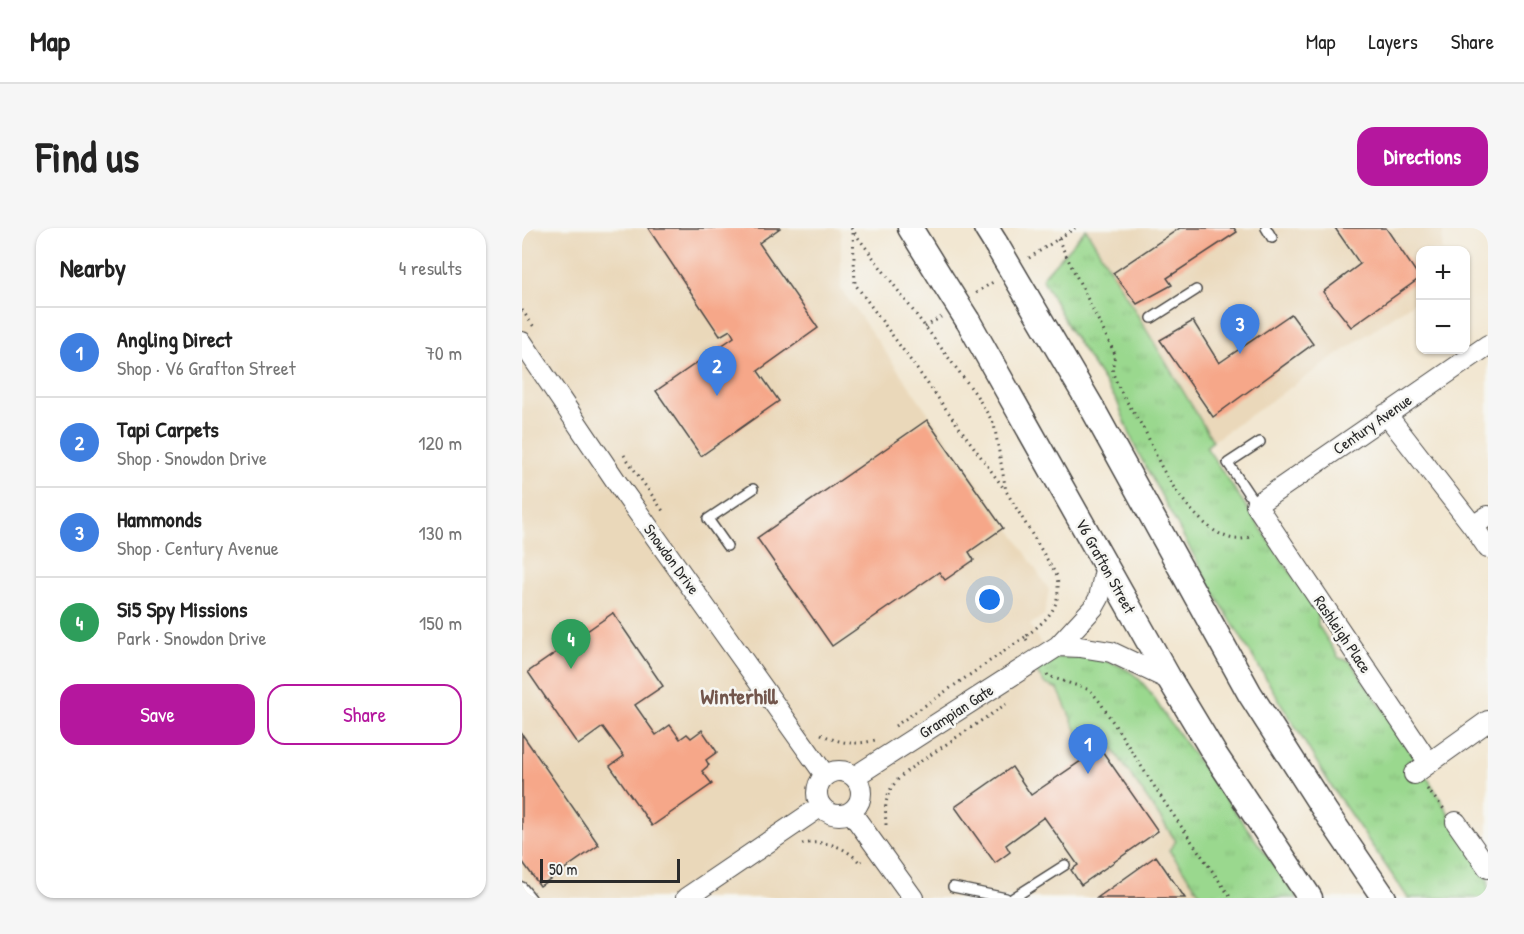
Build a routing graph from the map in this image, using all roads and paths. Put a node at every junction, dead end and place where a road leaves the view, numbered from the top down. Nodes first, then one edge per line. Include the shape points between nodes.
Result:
1 (910, 228) edge
2 (1266, 228) edge
3 (852, 229) edge
4 (994, 233) edge
5 (1272, 238) dead end
6 (1058, 239) dead end
7 (1196, 290) dead end
8 (522, 310) edge
9 (1152, 318) dead end
10 (529, 335) edge
11 (1488, 345) edge
12 (1386, 414) junction
13 (1260, 442) dead end
14 (620, 449) dead end
15 (753, 489) dead end
16 (1006, 491) junction
17 (1256, 505) junction
18 (668, 519) dead end
19 (1481, 521) edge
20 (1269, 524) junction
21 (727, 546) dead end
22 (1488, 548) edge
23 (1106, 565) junction
24 (1024, 637) junction
25 (1058, 646) junction
26 (1038, 658) junction
27 (1048, 676) junction
28 (1170, 680) junction
29 (1039, 682) dead end
30 (1011, 701) dead end
31 (1488, 721) edge
32 (893, 727) dead end
33 (818, 732) dead end
34 (879, 737) dead end
35 (1422, 768) junction
36 (825, 775) junction
37 (854, 777) junction
38 (820, 807) junction
39 (851, 812) junction
40 (1456, 822) joint
41 (792, 848) dead end
42 (878, 849) junction
43 (1065, 865) dead end
44 (1488, 868) edge
45 (522, 887) edge
46 (953, 887) dead end
47 (531, 898) edge
48 (686, 898) edge
49 (913, 898) edge
50 (1006, 898) edge
51 (1013, 898) edge
52 (1231, 898) edge
53 (1310, 898) edge
54 (1384, 898) edge

1 - 23 street, V6 Grafton Street, bridge via 968,321
2 - 5 lane
3 - 16 path via 994,424
3 - 16 path via 855,284
4 - 54 street, bridge via 1250,694
6 - 20 path via 1115,354 1112,374 1178,492 1219,535 1240,540
7 - 9 lane
8 - 10 path
10 - 36 street, Snowdon Drive via 622,489
11 - 12 street, Century Avenue
12 - 17 street, Century Avenue
12 - 19 street
13 - 17 lane via 1228,463
14 - 18 path
15 - 21 lane via 708,519
16 - 24 path via 1058,576 1056,605
17 - 20 street, Rashleigh Place
19 - 22 street
20 - 35 street, Rashleigh Place
23 - 25 street, Grampian Gate via 1094,607
23 - 28 street, V6 Grafton Street
24 - 26 path
24 - 32 path
25 - 26 street, Grampian Gate
25 - 28 street via 1110,652
26 - 27 path
26 - 37 street, Grampian Gate
27 - 29 path
27 - 52 path via 1090,690 1100,702
28 - 53 street, V6 Grafton Street
30 - 42 path via 897,779 885,802 886,827 891,839
31 - 35 street
33 - 34 path via 841,743 865,743
35 - 40 path
36 - 37 street via 834,771
36 - 38 street via 817,787
37 - 39 street via 861,797
38 - 39 street via 832,815
38 - 48 street
39 - 42 street
40 - 44 street
41 - 42 path via 825,842 849,852 860,863
42 - 49 street
43 - 51 lane
45 - 47 lane
46 - 50 lane

